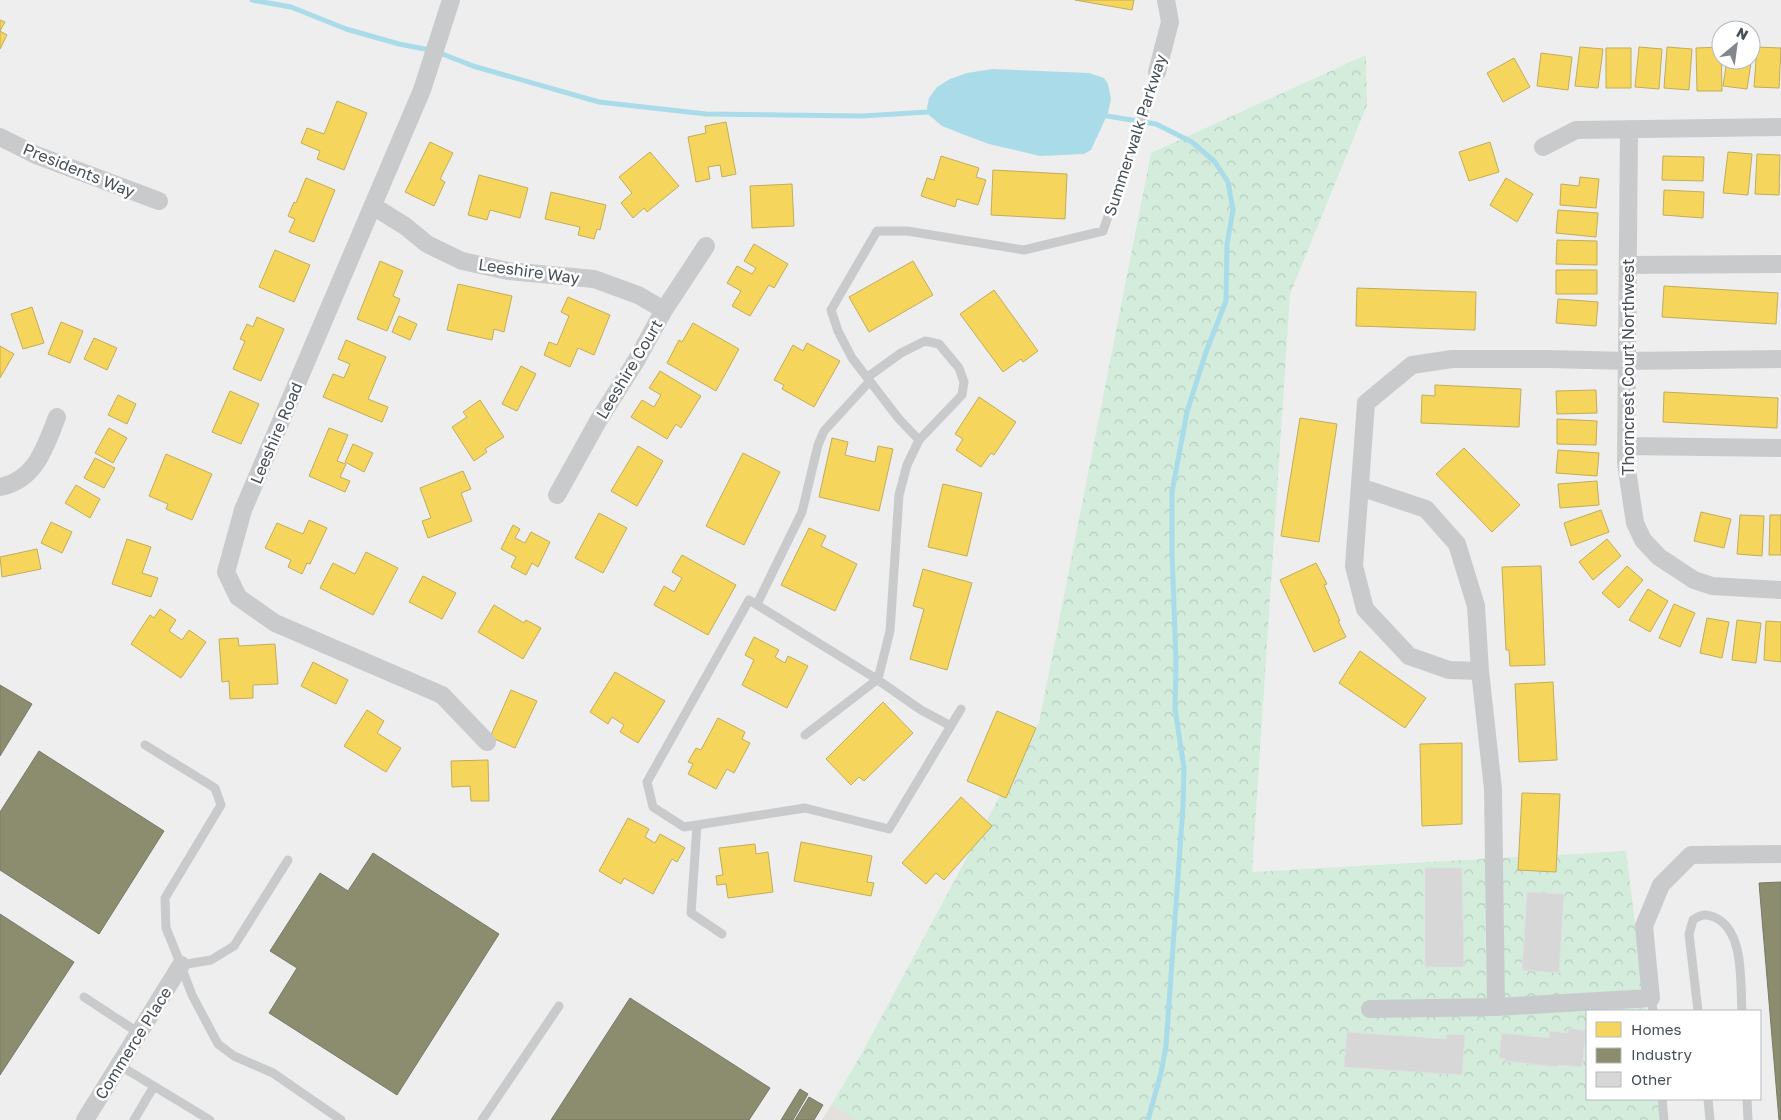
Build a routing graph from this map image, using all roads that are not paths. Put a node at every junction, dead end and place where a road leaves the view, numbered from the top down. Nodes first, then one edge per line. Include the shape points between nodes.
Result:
1 (451, 0) edge
2 (1166, 0) edge
3 (1157, 72) joint
4 (1781, 127) edge
5 (1629, 129) junction
6 (0, 137) edge
7 (1543, 147) dead end
8 (159, 201) dead end
9 (373, 206) junction
10 (706, 246) dead end
11 (1781, 264) edge
12 (1628, 265) junction
13 (664, 310) junction
14 (1781, 358) edge
15 (1627, 361) junction
16 (869, 380) junction
17 (56, 417) dead end
18 (919, 440) junction
19 (1626, 446) junction
20 (1781, 448) edge
21 (0, 487) edge
22 (1360, 487) junction
23 (557, 496) dead end
24 (1781, 590) edge
25 (753, 602) junction
26 (1480, 672) junction
27 (878, 679) junction
28 (961, 709) dead end
29 (951, 726) junction
30 (805, 735) dead end
31 (487, 742) dead end
32 (145, 745) dead end
33 (697, 825) junction
34 (1781, 854) edge
35 (288, 860) dead end
36 (722, 934) dead end
37 (181, 965) junction
38 (84, 997) dead end
39 (1652, 1005) edge
40 (559, 1006) dead end
41 (1496, 1007) junction
42 (1370, 1009) dead end
43 (1698, 1010) edge
44 (1742, 1010) edge
45 (139, 1033) junction
46 (120, 1065) junction
47 (154, 1086) junction
48 (1662, 1100) edge
49 (1708, 1100) edge
50 (1747, 1100) edge
51 (85, 1120) edge
52 (134, 1120) edge
53 (210, 1120) edge
54 (341, 1120) edge
55 (482, 1120) edge
56 (1664, 1120) edge
57 (1710, 1120) edge
58 (1748, 1120) edge

1 - 9 street, Leeshire Road via 422,90
2 - 3 street, Summerwalk Parkway via 1170,22
3 - 16 lane, Summerwalk Parkway via 1103,232 1024,250 907,231 877,230 831,310 852,358
4 - 5 street
5 - 7 street via 1576,130
5 - 12 street, Thorncrest Court Northwest
6 - 8 street, Presidents Way via 36,155
9 - 13 street, Leeshire Way via 426,244 462,261 508,271 594,280 638,295
9 - 31 street, Leeshire Road via 244,510 226,572 238,597 275,623 442,695
10 - 13 street, Leeshire Court
11 - 12 street
12 - 15 street, Thorncrest Court Northwest
13 - 23 street, Leeshire Court
14 - 15 street
15 - 19 street, Thorncrest Court Northwest
15 - 22 street via 1452,359 1412,365 1366,403
16 - 18 lane, Summerwalk Parkway
16 - 18 lane via 869,376 901,353 925,341 939,344 958,368 964,382 962,395
16 - 25 lane via 824,431 802,512
17 - 21 street via 43,454 26,476
18 - 27 lane via 907,465 899,495 890,631
19 - 20 street
19 - 24 street, Thorncrest Court Northwest via 1635,523 1642,540 1659,557 1694,580 1712,586
22 - 26 street via 1426,509 1457,544 1476,606
22 - 26 street via 1354,566 1365,609 1409,656 1449,670
25 - 27 lane
25 - 33 lane via 647,782 653,807 684,828
26 - 41 street via 1493,789
27 - 29 lane via 921,710
27 - 30 lane
28 - 29 lane
29 - 33 lane via 889,829 805,808
32 - 37 lane via 215,788 221,805 165,898 166,928
33 - 36 lane via 691,913
34 - 39 street via 1690,855 1661,885 1644,926
35 - 37 lane via 234,946 211,960
37 - 45 street, Commerce Place
37 - 54 lane via 192,995 218,1044 234,1056 272,1073
38 - 45 lane
39 - 41 street
40 - 55 lane
41 - 42 street
43 - 44 lane via 1689,934 1692,920 1700,915 1722,920 1732,932 1738,955
45 - 46 street, Commerce Place
46 - 47 lane
46 - 51 street, Commerce Place
47 - 52 lane
47 - 53 lane
48 - 56 lane
49 - 57 lane
50 - 58 lane

